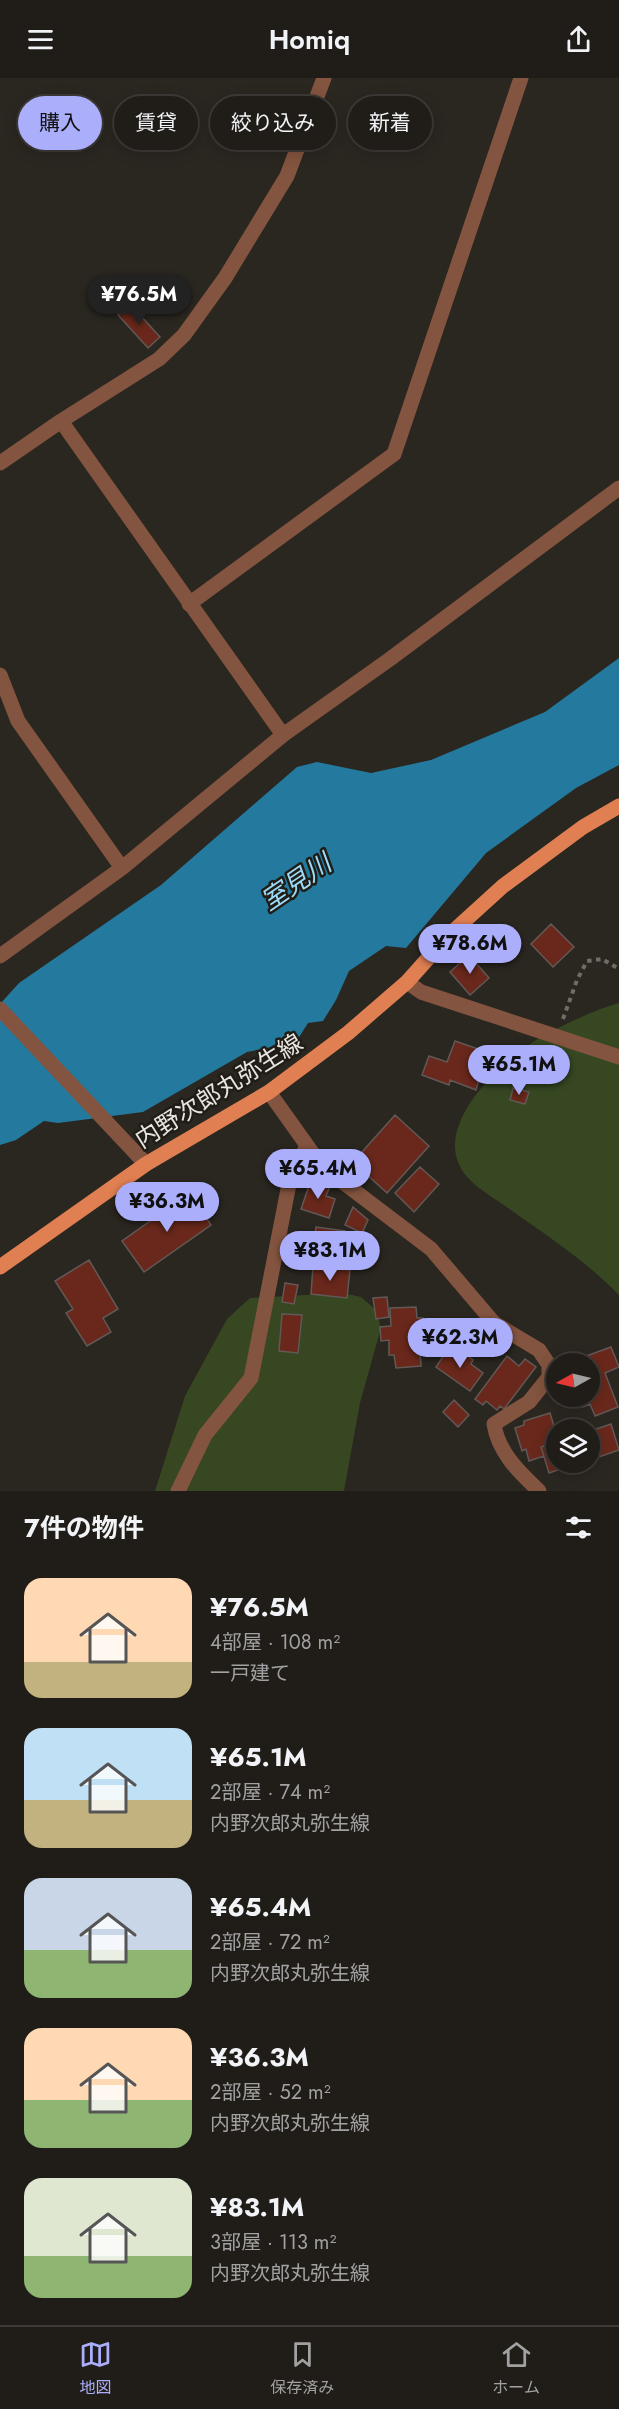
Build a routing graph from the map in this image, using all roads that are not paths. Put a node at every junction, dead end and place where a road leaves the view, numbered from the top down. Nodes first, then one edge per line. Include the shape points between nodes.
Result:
1 (324, 78) edge
2 (521, 78) edge
3 (61, 421) junction
4 (0, 463) edge
5 (619, 488) edge
6 (189, 604) junction
7 (0, 675) edge
8 (283, 735) junction
9 (619, 806) edge
10 (122, 868) junction
11 (0, 956) edge
12 (406, 982) junction
13 (0, 1009) edge
14 (619, 1057) edge
15 (269, 1092) junction
16 (307, 1146) junction
17 (146, 1164) junction
18 (0, 1267) edge
19 (178, 1491) edge
20 (538, 1491) edge

1 - 3 street via 287,176 225,278 184,335 159,359
2 - 6 street via 394,454
3 - 4 street
3 - 6 street
5 - 8 street
6 - 8 street
7 - 10 street via 18,721
8 - 10 street
9 - 12 main road, 内野次郎丸弥生線 via 583,826 503,886 448,936
10 - 11 street
12 - 14 street via 421,992
12 - 15 main road, 内野次郎丸弥生線 via 348,1033
13 - 17 street
15 - 16 street
15 - 17 main road, 内野次郎丸弥生線
16 - 19 street via 290,1179 251,1378 205,1435
16 - 20 street via 344,1183 431,1249 494,1323 539,1350 549,1365 549,1377 529,1402 494,1424 496,1438 516,1469
17 - 18 main road, 内野次郎丸弥生線

